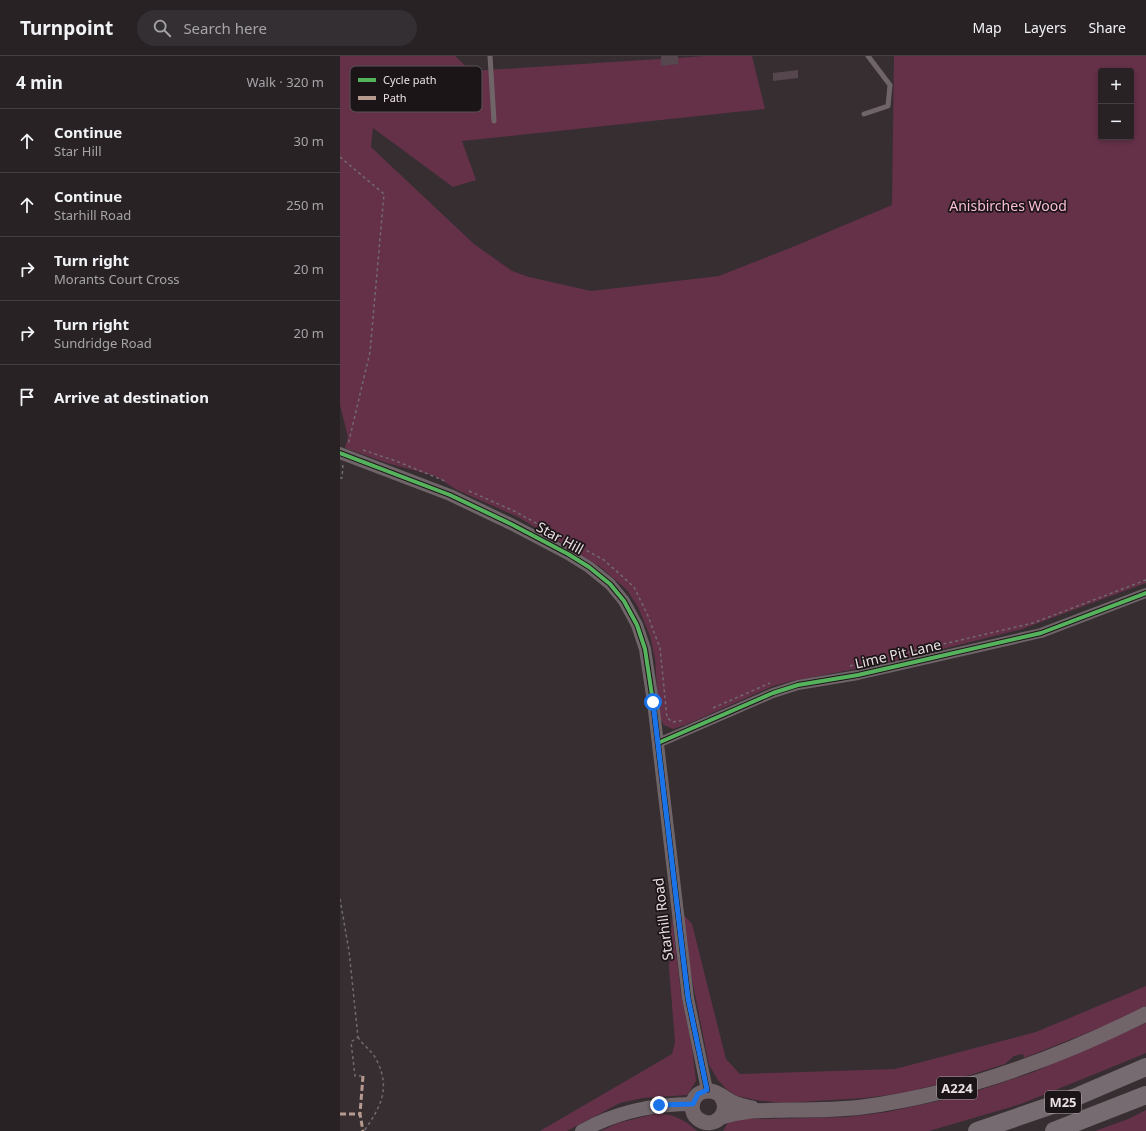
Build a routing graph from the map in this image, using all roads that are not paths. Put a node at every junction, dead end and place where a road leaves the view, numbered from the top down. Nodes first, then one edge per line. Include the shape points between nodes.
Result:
1 (490, 56) edge
2 (868, 56) edge
3 (864, 114) dead end
4 (494, 121) dead end
5 (344, 451) edge
6 (1146, 593) edge
7 (658, 743) junction
8 (1146, 1014) edge
9 (1146, 1068) edge
10 (714, 1093) junction
11 (1146, 1095) edge
12 (693, 1104) junction
13 (755, 1109) junction
14 (715, 1124) edge
15 (582, 1131) edge
16 (977, 1131) edge
17 (1054, 1131) edge

1 - 4 lane
2 - 3 lane via 890,85 888,106
5 - 7 street, Star Hill via 511,524 568,554 610,584 624,601 637,625 645,649
6 - 7 street, Lime Pit Lane via 1041,632 858,675 798,685 772,693
7 - 10 street, Starhill Road via 688,998
8 - 13 main road, A224 via 1023,1066 954,1089 861,1107 818,1110
9 - 16 highway, M25 via 1076,1097
10 - 12 main road via 698,1094
10 - 13 main road, A224 via 734,1103
10 - 14 main road via 724,1103 725,1108
11 - 17 highway, M25
12 - 14 main road via 692,1109 697,1118
12 - 15 main road via 659,1105 628,1112
13 - 14 main road, A224

